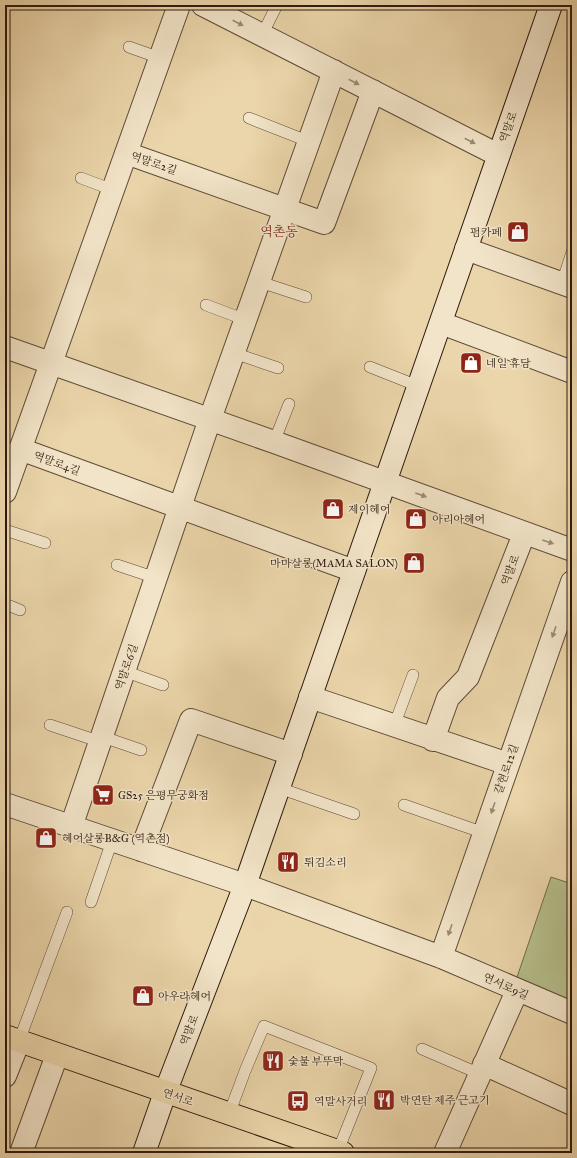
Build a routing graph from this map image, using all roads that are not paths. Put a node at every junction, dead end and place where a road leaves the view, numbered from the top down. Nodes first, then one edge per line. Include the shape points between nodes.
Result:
1 (179, 5) edge
2 (203, 5) edge
3 (277, 5) edge
4 (551, 5) edge
5 (262, 35) junction
6 (129, 47) dead end
7 (160, 58) junction
8 (334, 71) junction
9 (373, 91) junction
10 (249, 118) dead end
11 (310, 142) junction
12 (126, 153) junction
13 (498, 155) junction
14 (81, 178) dead end
15 (113, 190) junction
16 (286, 208) junction
17 (466, 249) junction
18 (572, 252) edge
19 (260, 282) junction
20 (567, 285) edge
21 (306, 297) dead end
22 (206, 305) dead end
23 (246, 320) junction
24 (441, 323) junction
25 (5, 347) edge
26 (234, 353) junction
27 (50, 363) junction
28 (370, 367) dead end
29 (278, 368) dead end
30 (572, 372) edge
31 (418, 386) junction
32 (289, 404) dead end
33 (210, 420) junction
34 (274, 442) junction
35 (13, 458) edge
36 (385, 482) junction
37 (5, 492) edge
38 (180, 507) junction
39 (5, 530) edge
40 (524, 534) junction
41 (45, 543) dead end
42 (572, 550) edge
43 (117, 565) dead end
44 (354, 571) junction
45 (156, 578) junction
46 (572, 582) edge
47 (5, 604) edge
48 (20, 610) dead end
49 (124, 670) junction
50 (413, 675) dead end
51 (163, 685) dead end
52 (310, 697) junction
53 (50, 725) dead end
54 (394, 726) junction
55 (101, 740) junction
56 (433, 740) junction
57 (141, 750) dead end
58 (290, 754) junction
59 (508, 764) junction
60 (279, 788) junction
61 (5, 804) edge
62 (404, 805) dead end
63 (354, 814) dead end
64 (71, 827) junction
65 (484, 833) junction
66 (112, 841) junction
67 (141, 850) junction
68 (245, 885) junction
69 (91, 902) dead end
70 (68, 912) dead end
71 (441, 957) junction
72 (516, 991) junction
73 (572, 1013) edge
74 (12, 1039) edge
75 (422, 1049) dead end
76 (57, 1055) junction
77 (482, 1069) junction
78 (5, 1076) edge
79 (165, 1093) junction
80 (572, 1104) edge
81 (229, 1114) junction
82 (339, 1152) edge
83 (21, 1153) edge
84 (144, 1153) edge
85 (445, 1153) edge

1 - 7 street, 역말로2길
2 -> 5 street
3 - 5 lane
4 - 13 street, 역말로
5 - 8 street
6 - 7 lane
7 - 12 street, 역말로2길
8 -> 9 street
8 - 11 street
9 -> 13 street
9 - 16 street, 역말로2길 via 324,223
10 - 11 lane
11 - 16 street
12 - 15 street, 역말로4길
12 - 16 street, 역말로2길
13 - 17 street, 역말로
14 - 15 lane
15 - 27 street, 역말로4길
16 - 19 street
17 - 20 street
17 - 24 street, 역말로
18 - 20 lane
19 - 21 lane
19 - 23 street
22 - 23 lane
23 - 26 street
24 - 30 street
24 - 31 street, 역말로
25 - 27 street
26 - 29 lane
26 - 33 street
27 - 33 street
27 - 35 street, 역말로4길
28 - 31 lane
31 - 36 street, 역말로
32 - 34 lane
33 - 34 street
33 - 38 street, 역말로6길
34 - 36 street
35 - 37 street
35 - 38 street, 역말로4길
36 -> 40 street
36 - 44 street, 역말로
38 - 44 street, 역말로4길
38 - 45 street, 역말로6길
39 - 41 lane
40 -> 42 street
40 - 56 street, 역말로 via 468,677 448,698
43 - 45 lane
44 - 52 street, 역말로
45 - 49 street, 역말로6길
46 -> 59 street, 갈현로12길
47 - 48 lane
49 - 51 lane
49 - 55 street, 역말로6길
50 - 54 lane
52 - 54 street
52 - 58 street, 역말로
53 - 55 lane
54 - 56 street
55 - 57 lane via 112,740
55 - 64 street, 역말로6길
56 - 59 street
58 - 60 street, 역말로
58 - 67 street via 191,720
59 -> 65 street, 갈현로12길
60 - 63 lane
60 - 68 street, 역말로
61 - 64 street
62 - 65 lane
64 - 66 street
65 -> 71 street, 갈현로12길
66 - 67 street
66 - 69 lane
67 - 68 street
68 - 71 street
68 - 79 street, 역말로
70 - 74 lane
71 - 72 street, 연서로9길
72 - 73 street, 연서로9길
72 - 77 street
74 - 76 main road, 연서로
74 - 78 street
75 - 77 lane
76 - 79 main road, 연서로
76 - 83 street
77 - 80 street
77 - 85 street
79 - 81 main road, 연서로
79 - 84 street, 역말로
81 - 82 main road, 연서로
81 - 82 lane via 264,1026 371,1068

